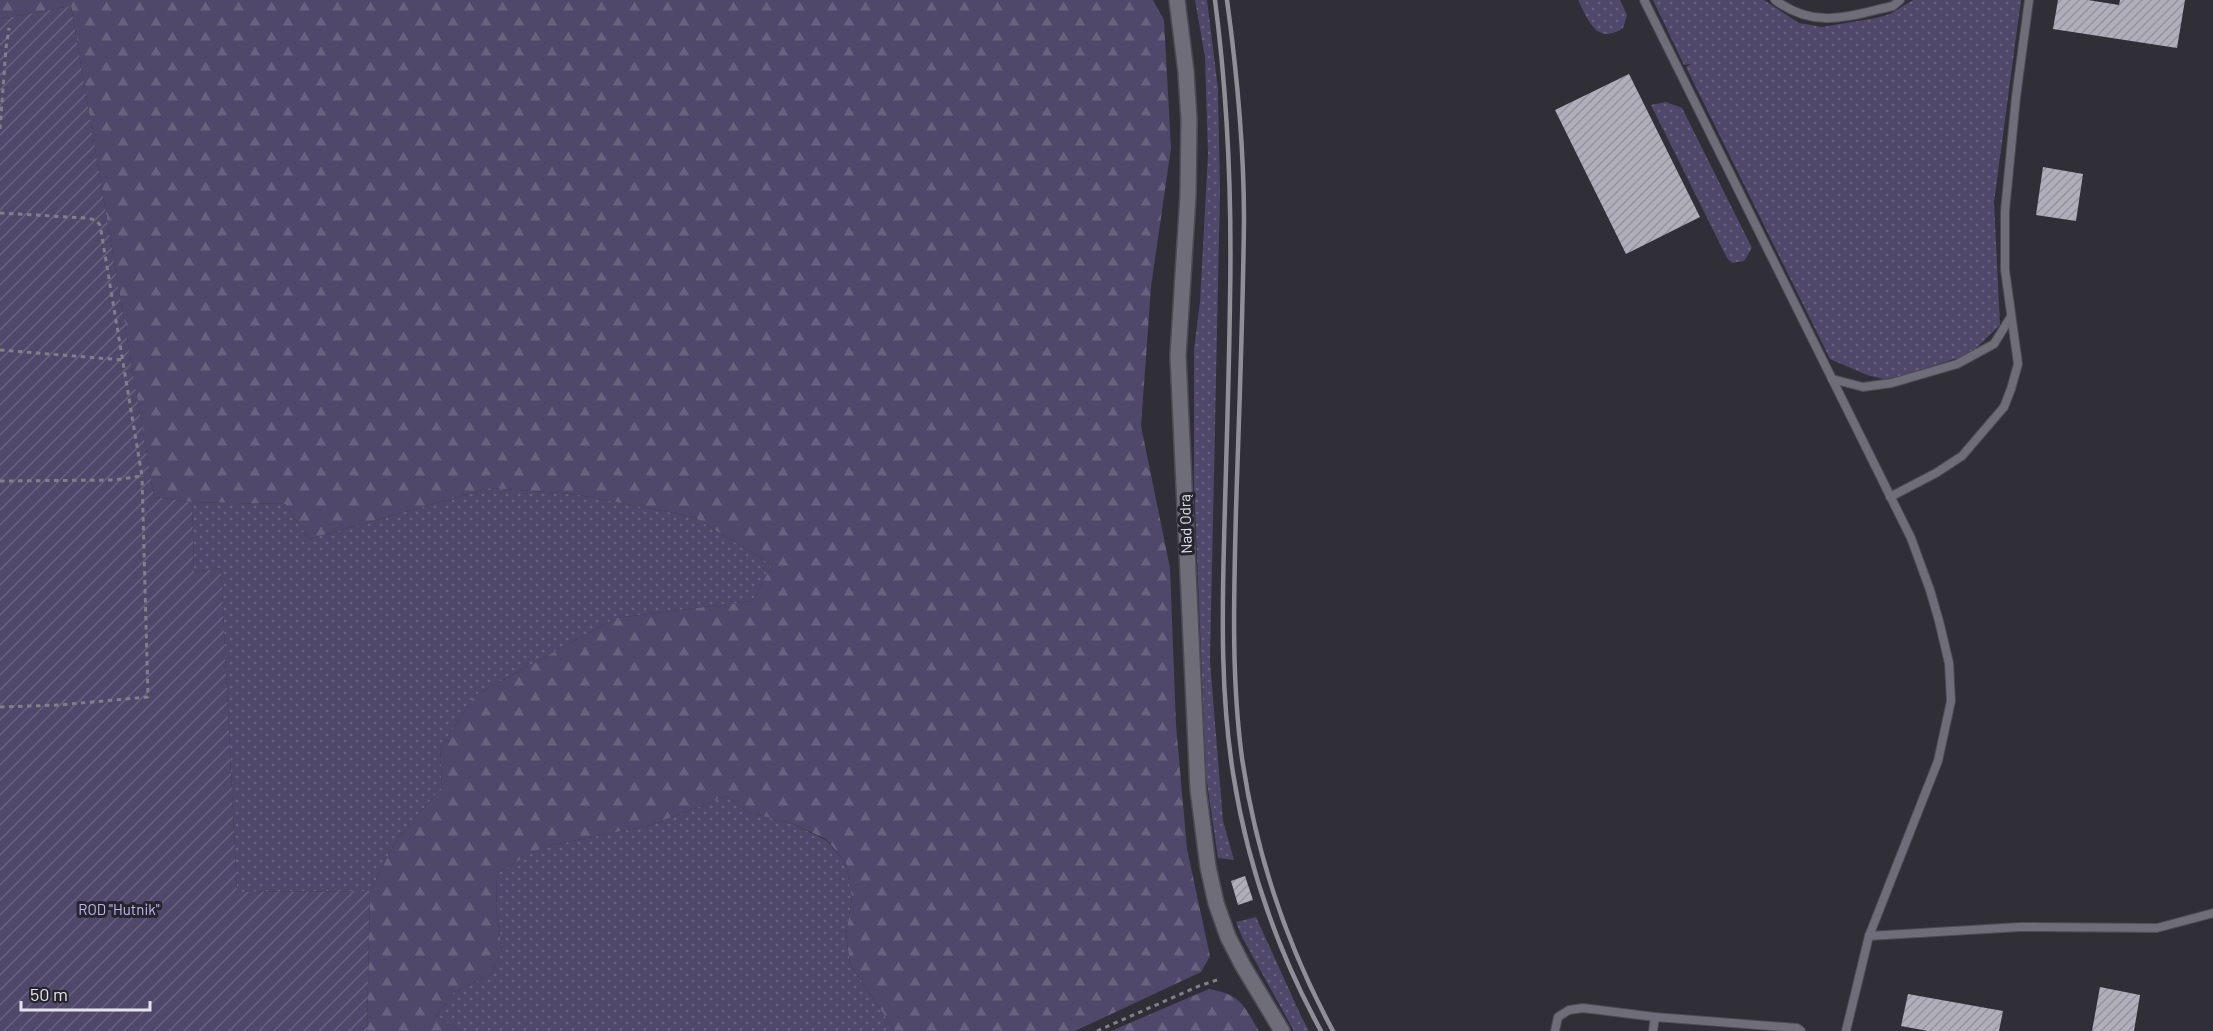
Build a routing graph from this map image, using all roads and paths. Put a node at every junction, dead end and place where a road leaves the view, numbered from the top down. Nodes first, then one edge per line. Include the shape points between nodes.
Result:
1 (1177, 0) edge
2 (1644, 0) edge
3 (1775, 0) edge
4 (1900, 0) edge
5 (2029, 0) edge
6 (9, 28) dead end
7 (0, 129) edge
8 (0, 213) edge
9 (2010, 318) junction
10 (0, 350) edge
11 (123, 360) junction
12 (1832, 379) junction
13 (142, 476) junction
14 (0, 481) edge
15 (1890, 497) junction
16 (0, 708) edge
17 (2213, 913) edge
18 (1869, 936) junction
19 (1220, 979) dead end
20 (1655, 1017) junction
21 (1097, 1031) edge
22 (1282, 1031) edge
23 (1556, 1031) edge
24 (1653, 1031) edge
25 (1801, 1031) edge
26 (1846, 1031) edge

1 - 22 street, Nad Odrą via 1189,148 1179,378 1200,809 1208,867 1228,937
2 - 12 lane
3 - 4 lane via 1809,18 1825,20 1893,6
5 - 9 lane via 2005,212
6 - 7 path
8 - 11 path via 96,220 103,240
9 - 12 lane via 1994,344 1957,364 1892,383 1863,387
9 - 15 lane via 2018,364 2004,407 1962,456
10 - 11 path
11 - 13 path
12 - 15 lane
13 - 14 path via 114,480
13 - 16 path via 148,697
15 - 18 lane via 1911,538 1930,590 1949,663 1951,701 1938,761
17 - 18 lane via 2157,928 2020,927
18 - 26 lane
19 - 21 path
20 - 23 lane via 1583,1008 1558,1017
20 - 24 lane
20 - 25 lane

